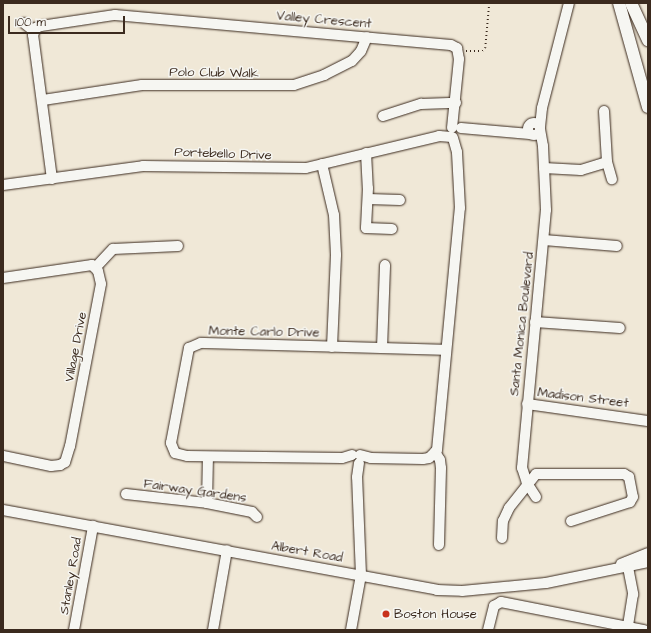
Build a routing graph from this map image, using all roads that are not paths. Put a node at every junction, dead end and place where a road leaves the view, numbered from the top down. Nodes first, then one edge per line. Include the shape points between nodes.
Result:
1 (569, 3) edge
2 (619, 3) edge
3 (631, 3) edge
4 (24, 23) dead end
5 (34, 31) junction
6 (367, 37) junction
7 (648, 40) edge
8 (43, 100) junction
9 (456, 103) junction
10 (648, 107) edge
11 (604, 111) dead end
12 (383, 116) dead end
13 (534, 129) junction
14 (456, 133) junction
15 (366, 154) junction
16 (607, 162) junction
17 (322, 164) junction
18 (544, 168) junction
19 (52, 179) junction
20 (612, 179) dead end
21 (3, 185) edge
22 (368, 199) junction
23 (400, 200) dead end
24 (392, 229) dead end
25 (544, 240) junction
26 (178, 246) dead end
27 (617, 246) dead end
28 (385, 265) dead end
29 (96, 267) junction
30 (3, 278) edge
31 (535, 322) junction
32 (620, 328) dead end
33 (332, 347) junction
34 (382, 348) junction
35 (446, 350) junction
36 (527, 404) junction
37 (648, 421) edge
38 (435, 452) junction
39 (3, 456) edge
40 (208, 457) junction
41 (354, 460) junction
42 (527, 483) junction
43 (126, 494) dead end
44 (536, 497) dead end
45 (207, 503) junction
46 (3, 510) edge
47 (257, 517) dead end
48 (571, 521) dead end
49 (93, 526) junction
50 (502, 538) dead end
51 (439, 545) dead end
52 (227, 550) junction
53 (648, 553) edge
54 (648, 562) edge
55 (628, 565) junction
56 (362, 575) junction
57 (628, 628) edge
58 (74, 630) edge
59 (213, 630) edge
60 (351, 630) edge
61 (488, 630) edge
62 (644, 630) edge

1 - 13 street via 542,108
2 - 10 main road
3 - 7 main road
4 - 5 street
5 - 6 street, Valley Crescent via 42,26 126,15
5 - 8 street via 33,43
6 - 8 street, Polo Club Walk via 361,51 344,66 294,85 142,85
6 - 9 street, Valley Crescent via 451,46 458,51
8 - 19 street
9 - 12 street via 421,104
9 - 14 street
11 - 16 street
13 - 14 street, Portebello Drive via 518,132 478,130
13 - 18 street, Santa Monica Boulevard via 543,151
14 - 15 street, Portebello Drive
14 - 35 street via 460,208
15 - 17 street, Portebello Drive
15 - 22 street
16 - 18 street via 581,170
16 - 20 street
17 - 19 street, Portebello Drive via 278,169 143,166
17 - 33 street via 334,215 336,255
18 - 25 street, Santa Monica Boulevard
19 - 21 street, Portebello Drive
22 - 23 street
22 - 24 street via 366,228
25 - 27 street
25 - 31 street, Santa Monica Boulevard
26 - 29 street via 113,249
28 - 34 street
29 - 30 street via 84,265
29 - 39 street, Village Drive via 101,284 67,457 62,464 56,466
31 - 32 street
31 - 36 street, Santa Monica Boulevard
33 - 34 street, Monte Carlo Drive
33 - 40 street, Monte Carlo Drive via 201,343 191,345 186,356 172,446 175,452 183,456
34 - 35 street, Monte Carlo Drive
35 - 38 street
36 - 37 street, Madison Street
36 - 42 street, Santa Monica Boulevard via 522,468
38 - 41 street, Monte Carlo Drive via 423,459
38 - 51 street via 441,468
40 - 41 street, Monte Carlo Drive
40 - 45 street
41 - 56 street
42 - 44 street, Santa Monica Boulevard
42 - 48 street via 539,473 624,474 629,477 633,497 630,502
42 - 50 street via 503,521
43 - 45 street, Fairway Gardens
45 - 47 street, Fairway Gardens via 252,512
46 - 49 street, Albert Road
49 - 52 street, Albert Road
49 - 58 street, Stanley Road
52 - 56 street, Albert Road
52 - 59 street
53 - 55 street, Albert Road
54 - 55 street, Albert Road
55 - 56 street, Albert Road via 546,583 462,591 437,590
55 - 57 street via 633,594
56 - 60 street
57 - 61 street via 501,602 494,606
57 - 62 street

